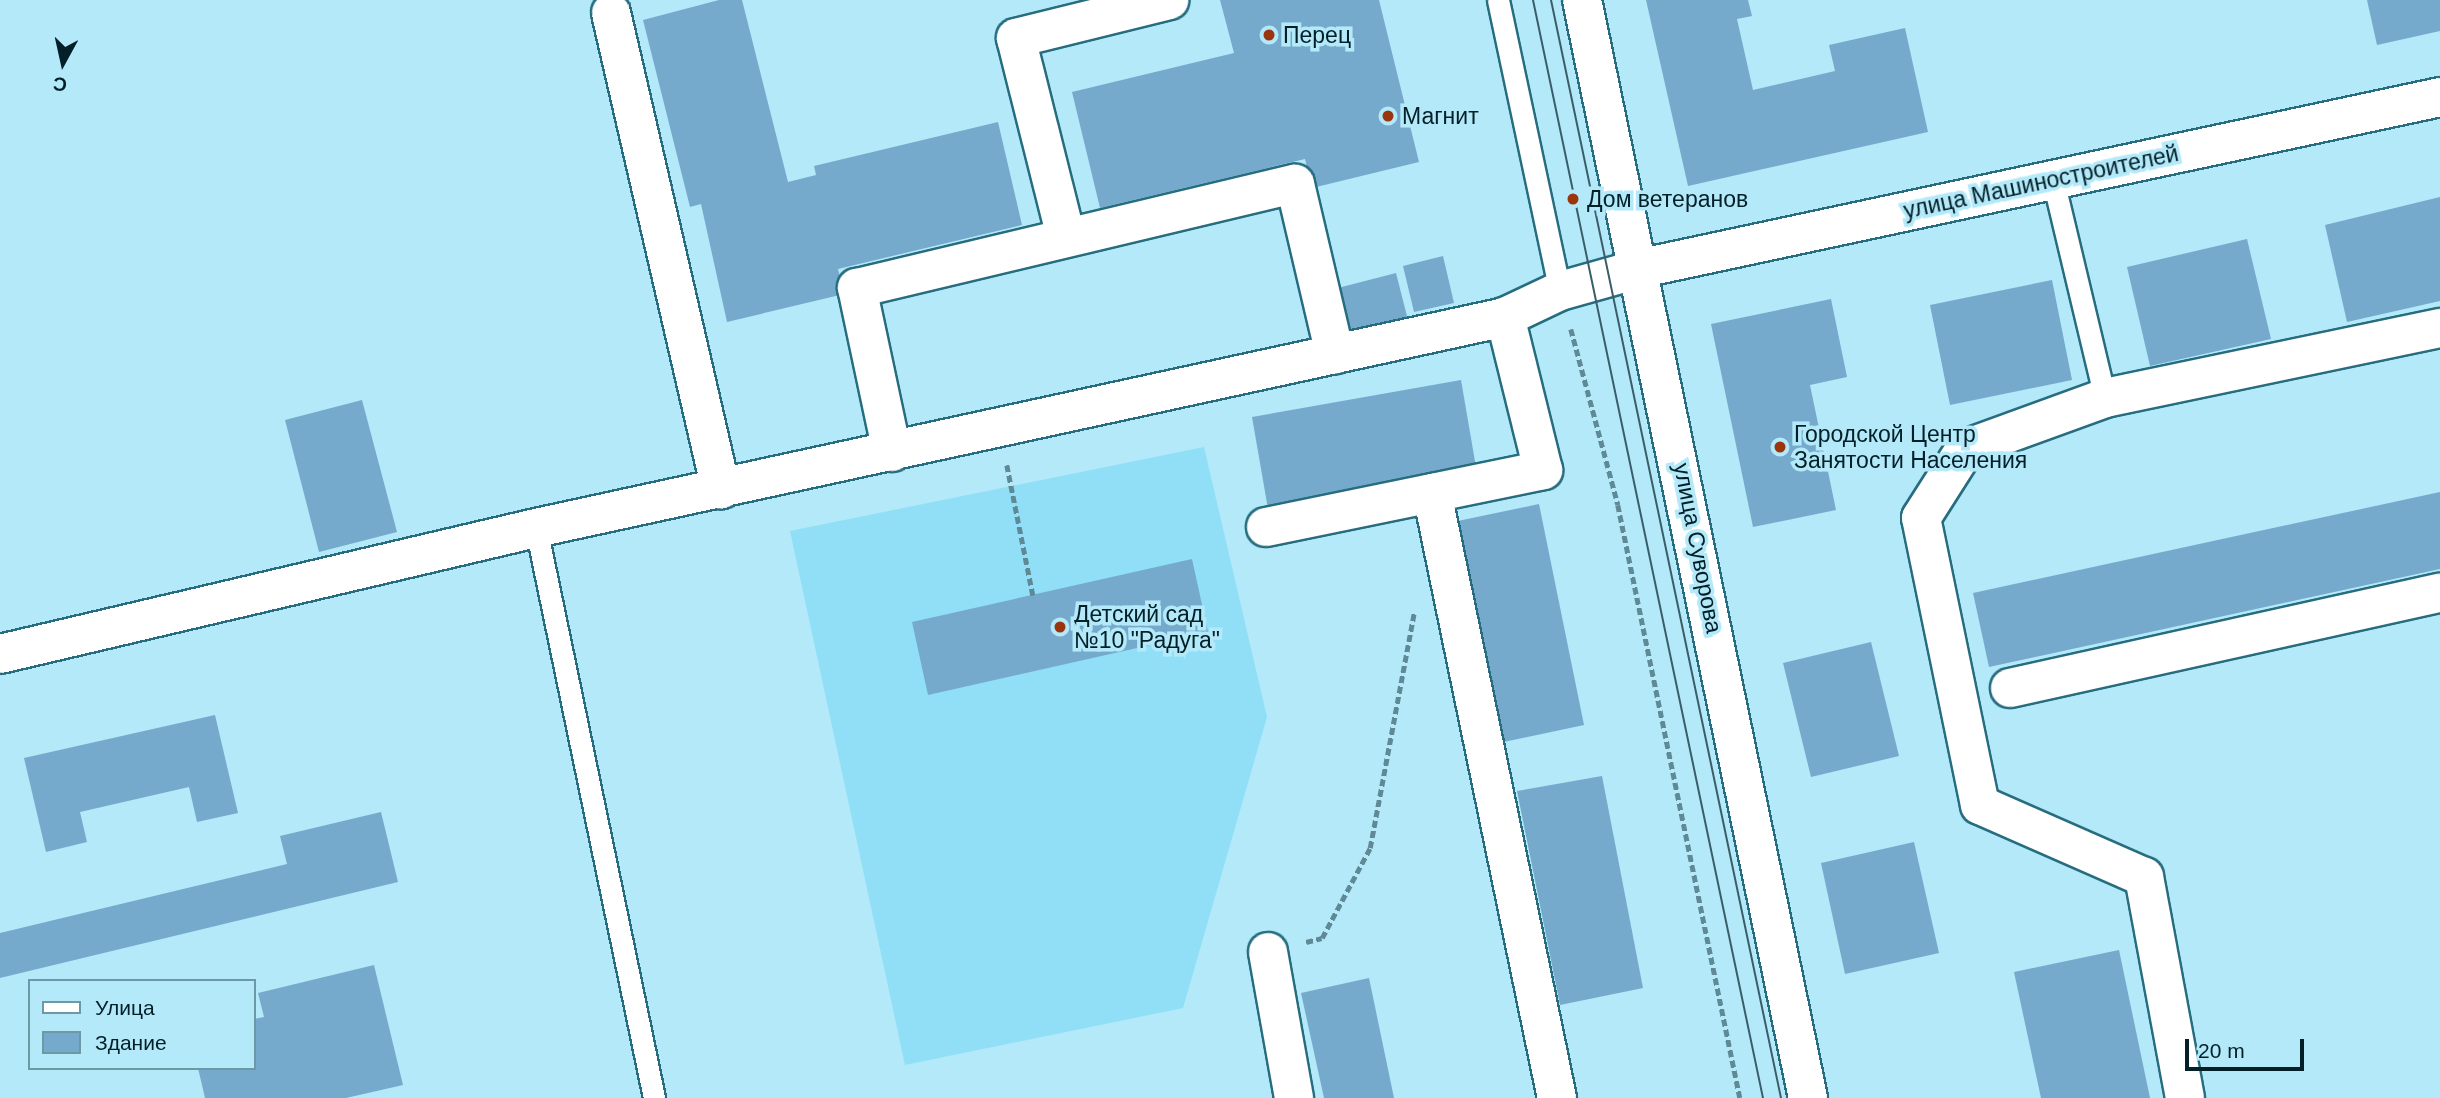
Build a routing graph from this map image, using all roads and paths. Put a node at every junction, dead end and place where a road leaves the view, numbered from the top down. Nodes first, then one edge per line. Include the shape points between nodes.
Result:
1 (1168, 0) edge
2 (1498, 0) edge
3 (1582, 0) edge
4 (611, 13) dead end
5 (2440, 97) edge
6 (2053, 180) junction
7 (1066, 237) junction
8 (1642, 268) junction
9 (1560, 291) junction
10 (1505, 317) junction
11 (2440, 328) edge
12 (1335, 354) junction
13 (2105, 398) junction
14 (999, 430) junction
15 (892, 452) junction
16 (721, 489) junction
17 (1432, 493) junction
18 (1266, 527) dead end
19 (536, 528) junction
20 (2440, 593) edge
21 (1033, 595) dead end
22 (1416, 601) dead end
23 (0, 654) edge
24 (2010, 688) dead end
25 (1268, 952) joint
26 (654, 1098) edge
27 (1294, 1098) edge
28 (1557, 1098) edge
29 (1740, 1098) edge
30 (1808, 1098) edge
31 (2185, 1098) edge

1 - 7 street via 1017,38
2 - 9 lane
3 - 8 street, улица Суворова
4 - 16 street
5 - 6 street, улица Машиностроителей
6 - 8 street, улица Машиностроителей
6 - 13 lane
7 - 12 street via 1295,184
7 - 15 street via 857,288
8 - 9 street, улица Машиностроителей
8 - 30 street, улица Суворова
9 - 10 street, улица Машиностроителей
9 - 29 path via 1618,505
10 - 12 street, улица Машиностроителей
10 - 17 street via 1543,470
11 - 13 street
12 - 14 street, улица Машиностроителей
13 - 31 street via 1965,449 1921,518 1980,804 2144,877
14 - 15 street, улица Машиностроителей
14 - 21 path
15 - 16 street, улица Машиностроителей
16 - 19 street, улица Машиностроителей
17 - 18 street
17 - 28 street
19 - 23 street, улица Машиностроителей
19 - 26 lane
20 - 24 street
22 - 25 path via 1370,848 1322,938
25 - 27 street

